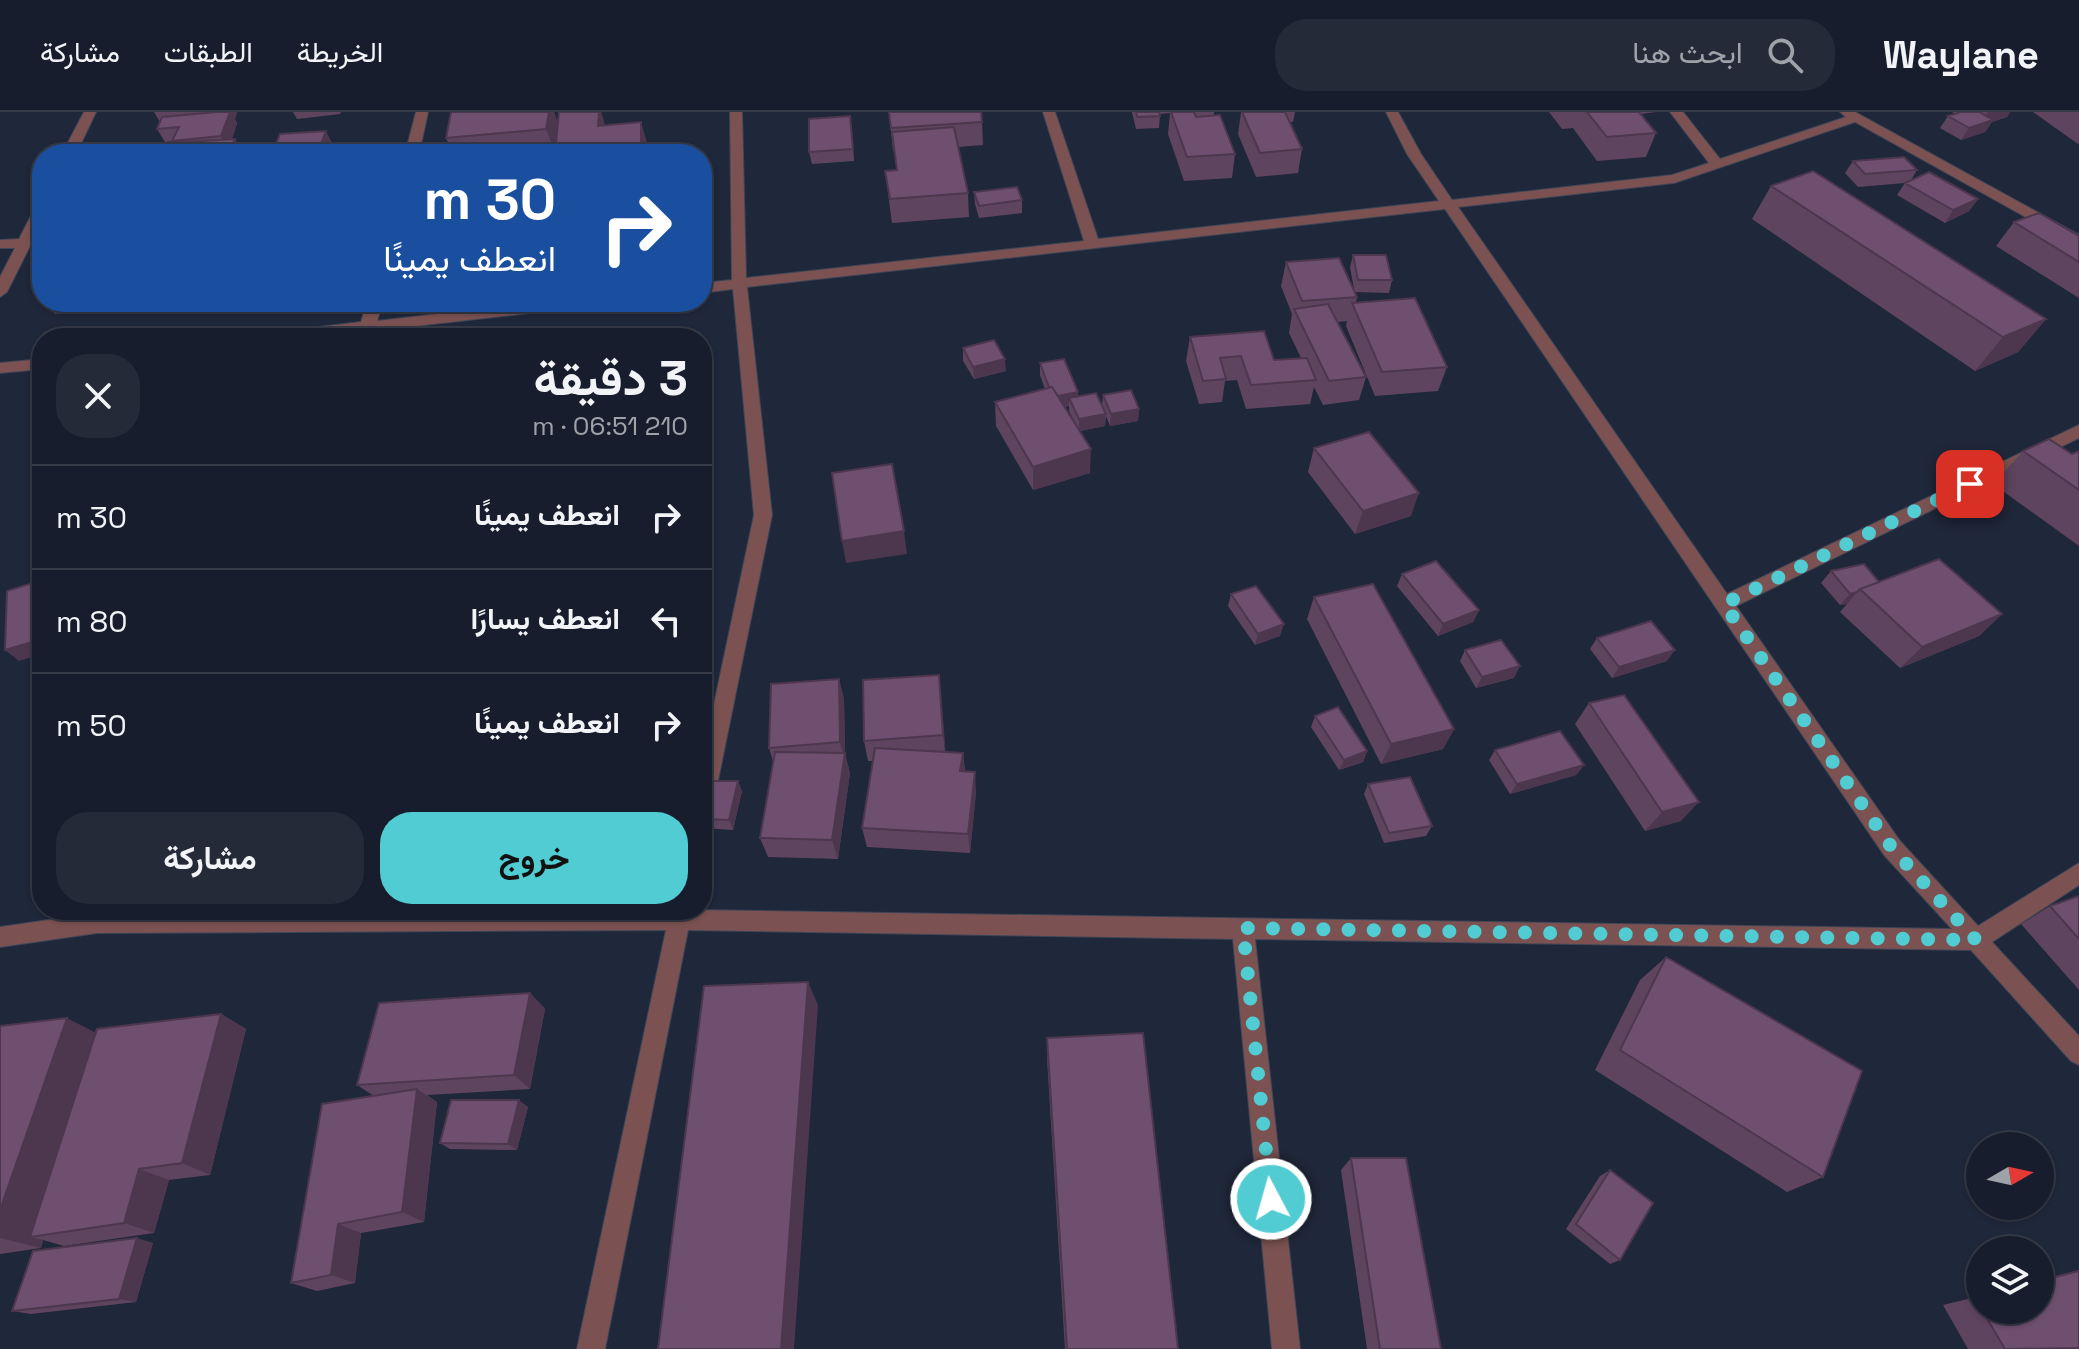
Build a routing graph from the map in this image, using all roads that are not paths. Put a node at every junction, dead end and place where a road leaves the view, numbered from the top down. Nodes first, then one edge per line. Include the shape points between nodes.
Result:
1 (90, 112) edge
2 (422, 112) edge
3 (736, 112) edge
4 (1049, 112) edge
5 (1392, 112) edge
6 (1676, 112) edge
7 (1851, 115) edge
8 (74, 144) edge
9 (414, 144) edge
10 (1717, 164) junction
11 (1448, 204) junction
12 (32, 227) edge
13 (2075, 235) edge
14 (24, 243) junction
15 (0, 244) edge
16 (1092, 244) junction
17 (740, 284) junction
18 (712, 287) edge
19 (0, 292) edge
20 (372, 312) edge
21 (493, 312) edge
22 (368, 326) junction
23 (351, 328) edge
24 (32, 365) edge
25 (0, 368) edge
26 (2079, 431) edge
27 (1724, 604) junction
28 (712, 762) edge
29 (2079, 873) edge
30 (712, 916) edge
31 (316, 920) edge
32 (679, 920) edge
33 (1243, 928) junction
34 (0, 937) edge
35 (1976, 940) junction
36 (2079, 1053) edge
37 (591, 1349) edge
38 (1286, 1349) edge

1 - 8 street
2 - 9 street
3 - 17 street
4 - 16 street
5 - 11 street
6 - 10 street
7 - 10 street
7 - 13 street
10 - 11 street via 1674,179
11 - 16 street
11 - 27 street
12 - 14 street
14 - 15 street
14 - 19 street
16 - 17 street
17 - 18 street
17 - 28 street via 763,515
20 - 22 street
21 - 22 street
22 - 23 street
24 - 25 street
26 - 27 street
27 - 35 street via 1892,848
29 - 35 street
30 - 33 street
31 - 34 street via 97,923
32 - 37 street
33 - 35 street
33 - 38 street
35 - 36 street

